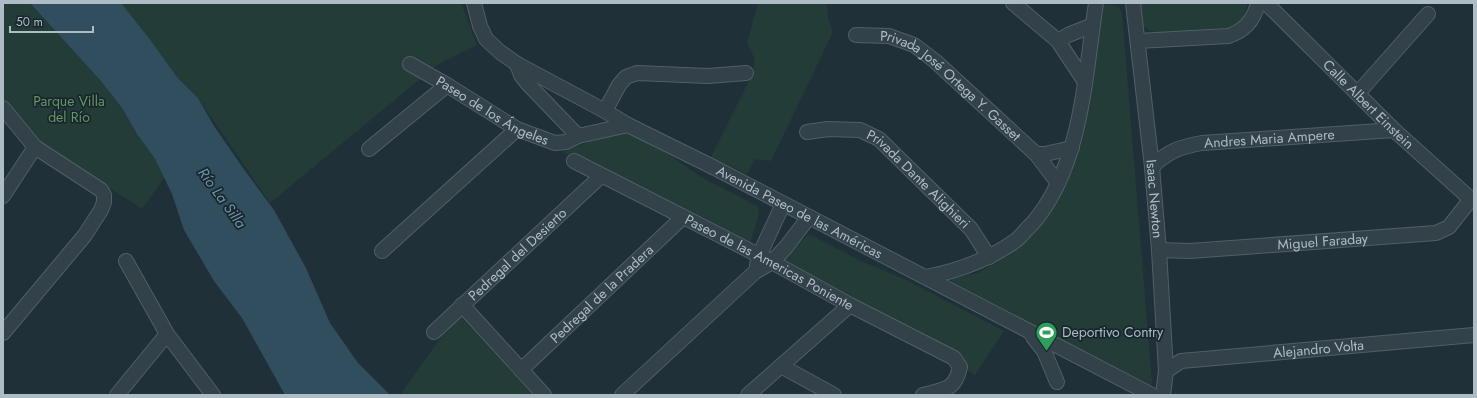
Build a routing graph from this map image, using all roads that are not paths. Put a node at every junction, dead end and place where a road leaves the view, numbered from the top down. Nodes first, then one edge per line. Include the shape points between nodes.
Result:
1 (474, 3) edge
2 (1013, 3) edge
3 (1096, 3) edge
4 (1133, 3) edge
5 (1258, 3) edge
6 (1266, 3) edge
7 (1428, 14) dead end
8 (1093, 26) junction
9 (856, 35) dead end
10 (1058, 41) junction
11 (1138, 41) junction
12 (410, 64) dead end
13 (517, 64) junction
14 (746, 73) dead end
15 (1085, 82) junction
16 (447, 85) junction
17 (1358, 93) junction
18 (3, 108) edge
19 (605, 111) junction
20 (628, 125) junction
21 (517, 129) junction
22 (1394, 130) junction
23 (807, 132) dead end
24 (578, 136) junction
25 (35, 147) junction
26 (1072, 148) junction
27 (369, 149) dead end
28 (1036, 154) junction
29 (574, 161) dead end
30 (1152, 167) junction
31 (601, 176) junction
32 (1058, 183) junction
33 (3, 196) edge
34 (1473, 201) edge
35 (783, 204) junction
36 (682, 217) junction
37 (809, 217) junction
38 (1159, 250) junction
39 (382, 251) dead end
40 (989, 257) junction
41 (766, 259) junction
42 (126, 261) dead end
43 (926, 277) junction
44 (462, 305) junction
45 (850, 305) junction
46 (434, 332) dead end
47 (1028, 332) junction
48 (3, 333) edge
49 (167, 334) junction
50 (1474, 335) edge
51 (781, 366) junction
52 (520, 370) junction
53 (1166, 370) junction
54 (1057, 382) dead end
55 (117, 395) edge
56 (213, 395) edge
57 (544, 395) edge
58 (622, 395) edge
59 (748, 395) edge
60 (834, 395) edge
61 (923, 395) edge
62 (1152, 395) edge
63 (1162, 395) edge

1 - 13 street, Avenida Paseo de las Américas via 486,39
2 - 10 street
3 - 8 street
4 - 11 street, Isaac Newton
5 - 11 street via 1248,24 1236,34
6 - 17 street, Calle Albert Einstein
7 - 17 street
8 - 10 street
8 - 15 street
9 - 28 street, Privada José Ortega Y. Gasset via 889,36 914,45 935,61
10 - 15 street
11 - 30 street, Isaac Newton
12 - 16 street, Paseo de los Ángeles
13 - 19 street, Avenida Paseo de las Américas
13 - 24 street via 528,84
14 - 19 street via 708,76 637,73 626,77 619,85
15 - 26 street
16 - 21 street, Paseo de los Ángeles
16 - 27 street
17 - 22 street, Calle Albert Einstein
18 - 25 street
19 - 20 street, Avenida Paseo de las Américas
20 - 24 street, Paseo de los Ángeles
20 - 35 street, Avenida Paseo de las Américas
21 - 24 street, Paseo de los Ángeles via 560,144
21 - 39 street
22 - 30 street, Andres Maria Ampere via 1202,143 1174,149
22 - 34 street, Calle Albert Einstein
23 - 40 street, Privada Dante Alighieri via 828,129 860,130 879,139 971,229
25 - 33 street
25 - 48 street via 101,190 104,202 85,235
26 - 28 street
26 - 32 street
28 - 32 street, Privada José Ortega Y. Gasset
29 - 31 street, Paseo de las Americas Poniente
30 - 38 street, Isaac Newton
31 - 36 street, Paseo de las Americas Poniente
31 - 44 street, Pedregal del Desierto
32 - 40 street via 1042,212 1016,240
34 - 38 street, Miguel Faraday via 1449,227 1436,234 1190,251
35 - 37 street, Avenida Paseo de las Américas
35 - 41 street
36 - 41 street, Paseo de las Americas Poniente
36 - 52 street, Pedregal de la Pradera
37 - 41 street via 786,247
37 - 43 street, Avenida Paseo de las Américas
38 - 53 street, Isaac Newton
40 - 43 street via 953,272
41 - 45 street, Paseo de las Americas Poniente
41 - 58 street
42 - 49 street
43 - 47 street, Avenida Paseo de las Américas
44 - 46 street, Pedregal del Desierto
44 - 52 street
45 - 51 street
45 - 61 street, Paseo de las Americas Poniente via 954,358 960,367 957,379 948,388
47 - 54 street via 1044,351
47 - 62 street, Avenida Paseo de las Américas
49 - 55 street
49 - 56 street
50 - 53 street, Alejandro Volta via 1182,361
51 - 59 street
51 - 60 street
52 - 57 street
53 - 63 street, Isaac Newton

